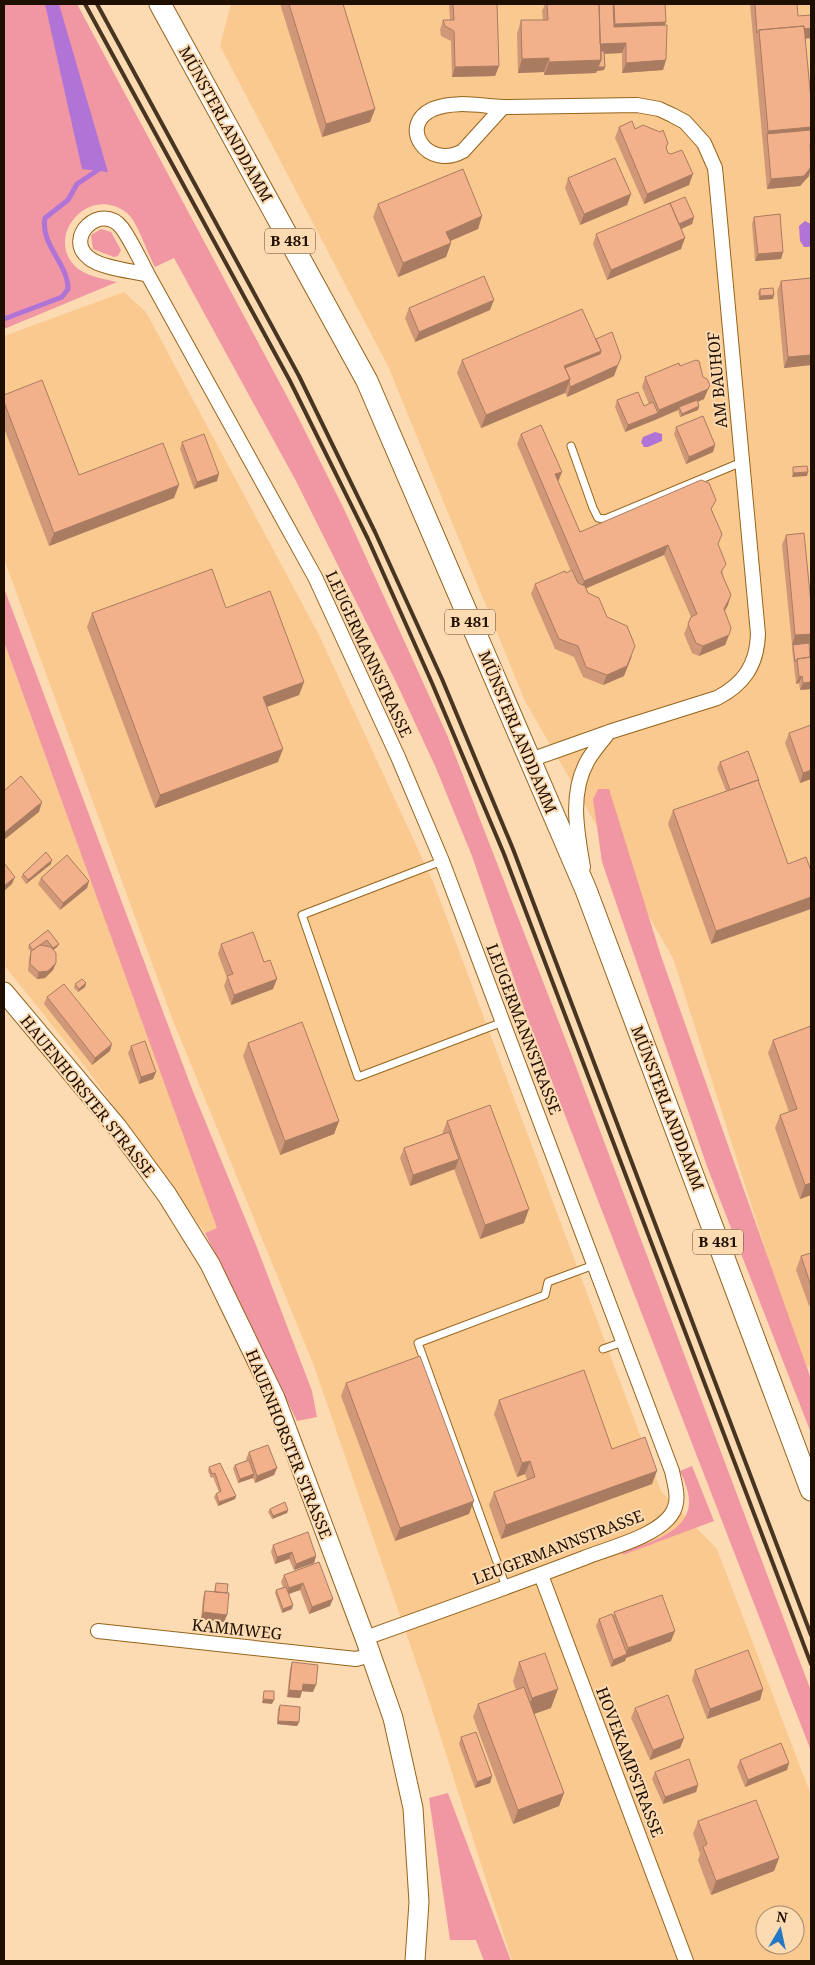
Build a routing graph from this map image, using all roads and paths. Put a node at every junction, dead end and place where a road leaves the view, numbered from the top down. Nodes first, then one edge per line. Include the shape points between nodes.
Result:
1 (160, 4) edge
2 (503, 108) junction
3 (148, 275) junction
4 (571, 446) dead end
5 (743, 462) junction
6 (609, 732) junction
7 (530, 760) junction
8 (442, 861) junction
9 (586, 890) junction
10 (4, 992) edge
11 (503, 1022) junction
12 (594, 1265) junction
13 (623, 1342) junction
14 (603, 1349) dead end
15 (811, 1490) edge
16 (541, 1575) junction
17 (506, 1587) junction
18 (98, 1631) dead end
19 (368, 1646) junction
20 (415, 1961) edge
21 (686, 1961) edge

1 - 7 main road, MÜNSTERLANDDAMM / B 481 via 366,381
2 - 2 street, AM BAUHOF via 463,151 454,156 431,154 422,147 418,138 417,126 434,109 458,104
2 - 5 street, AM BAUHOF via 637,105 660,109 685,122 704,143 715,168
3 - 3 street, LEUGERMANNSTRASSE via 121,226 100,218 83,230 82,250 89,258
3 - 8 street, LEUGERMANNSTRASSE via 315,577
4 - 5 lane via 593,508 598,518 605,520
5 - 6 street, AM BAUHOF via 758,634 749,673 729,692 717,698
6 - 7 street, AM BAUHOF
6 - 9 street via 588,760 578,788 576,822
7 - 9 main road, MÜNSTERLANDDAMM / B 481
8 - 11 street, LEUGERMANNSTRASSE
8 - 11 lane via 302,915 358,1076
9 - 15 main road, MÜNSTERLANDDAMM / B 481
10 - 19 street, HAUENHORSTER STRASSE via 118,1127 210,1264 275,1398
11 - 12 street, LEUGERMANNSTRASSE
12 - 13 street, LEUGERMANNSTRASSE
12 - 17 lane via 548,1282 545,1295 418,1343
13 - 14 lane
13 - 16 street, LEUGERMANNSTRASSE via 672,1471 677,1502 672,1513 654,1530
16 - 17 street, LEUGERMANNSTRASSE
16 - 21 street, HOVEKAMPSTRASSE
17 - 19 street, LEUGERMANNSTRASSE
18 - 19 street, KAMMWEG via 356,1659
19 - 20 street, HAUENHORSTER STRASSE via 393,1718 413,1808 419,1902

